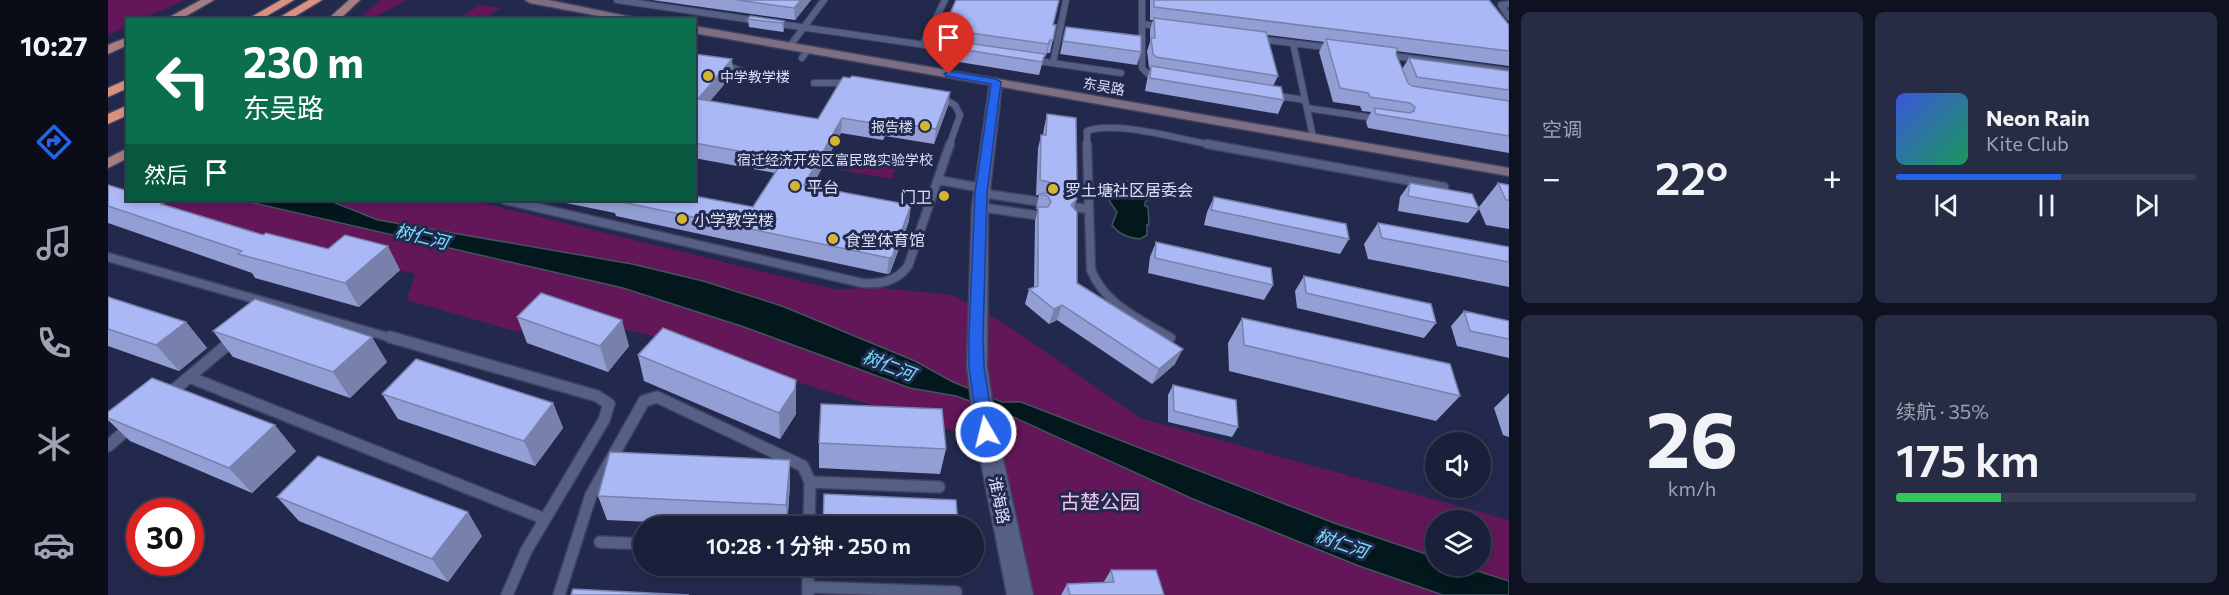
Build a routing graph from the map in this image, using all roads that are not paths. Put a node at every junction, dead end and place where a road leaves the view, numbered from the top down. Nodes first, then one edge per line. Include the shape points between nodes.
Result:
1 (209, 0) edge
2 (289, 0) edge
3 (317, 0) edge
4 (356, 0) edge
5 (530, 0) edge
6 (617, 0) edge
7 (824, 0) edge
8 (945, 0) edge
9 (1066, 0) edge
10 (1142, 0) edge
11 (1509, 4) edge
12 (1509, 17) edge
13 (173, 18) edge
14 (255, 18) edge
15 (283, 18) edge
16 (334, 18) edge
17 (630, 18) edge
18 (1142, 24) junction
19 (804, 27) junction
20 (1177, 28) edge
21 (696, 29) edge
22 (1246, 37) edge
23 (126, 41) edge
24 (1293, 43) junction
25 (923, 44) junction
26 (790, 46) junction
27 (1338, 49) edge
28 (108, 50) edge
29 (959, 50) edge
30 (1372, 53) edge
31 (1018, 58) edge
32 (716, 63) edge
33 (1053, 63) junction
34 (1509, 71) edge
35 (1121, 73) dead end
36 (762, 78) dead end
37 (1168, 78) edge
38 (996, 82) junction
39 (814, 83) dead end
40 (126, 84) edge
41 (863, 85) edge
42 (108, 93) edge
43 (1260, 93) edge
44 (927, 95) edge
45 (126, 101) edge
46 (1306, 104) junction
47 (108, 110) edge
48 (126, 110) edge
49 (108, 120) edge
50 (1389, 121) edge
51 (1313, 137) junction
52 (126, 153) edge
53 (108, 164) edge
54 (1509, 172) edge
55 (938, 180) junction
56 (1444, 187) edge
57 (981, 196) junction
58 (509, 201) edge
59 (1042, 202) edge
60 (1073, 207) edge
61 (1089, 209) junction
62 (1041, 216) edge
63 (108, 257) edge
64 (241, 333) edge
65 (1172, 338) dead end
66 (189, 377) junction
67 (162, 400) edge
68 (144, 415) edge
69 (108, 446) edge
70 (810, 482) junction
71 (939, 487) dead end
72 (809, 516) edge
73 (545, 519) junction
74 (600, 542) dead end
75 (633, 544) edge
76 (808, 591) edge
77 (956, 592) dead end
78 (507, 595) edge
79 (559, 595) edge
80 (1020, 595) edge

1 - 13 main road
2 - 14 highway
3 - 15 highway
4 - 16 main road
5 - 17 street
6 - 19 lane
7 - 19 lane
8 - 25 lane
9 - 33 lane
10 - 18 lane
11 - 12 lane via 1501,6
18 - 20 lane
18 - 37 lane via 1142,68 1149,75
19 - 25 lane
19 - 26 lane
21 - 26 street, 东吴路
22 - 24 lane
23 - 28 main road
24 - 27 lane
24 - 46 lane
25 - 29 lane
26 - 38 street, 东吴路 via 805,54
30 - 34 lane
31 - 33 lane
32 - 36 lane
33 - 35 lane
38 - 51 street, 东吴路
38 - 57 street, 淮海路
39 - 41 lane
40 - 42 highway
43 - 46 lane
44 - 55 lane via 953,102 960,115
45 - 47 highway
46 - 50 lane
46 - 51 lane
48 - 49 highway
51 - 54 street, 东吴路
52 - 53 main road
55 - 57 lane
55 - 58 lane via 904,272 892,280 873,283
56 - 61 lane via 1106,127 1087,131
57 - 59 lane
57 - 62 lane
57 - 80 street, 淮海路 via 977,367 986,432
60 - 61 lane
61 - 65 lane via 1086,222 1091,270 1098,288
63 - 73 lane via 270,308 597,396 609,404 604,420
64 - 66 lane
66 - 67 lane
66 - 73 lane
68 - 69 lane
70 - 71 lane
70 - 72 lane
70 - 79 lane via 803,466 657,397 644,402 591,495
73 - 78 lane
74 - 75 lane
76 - 77 lane

